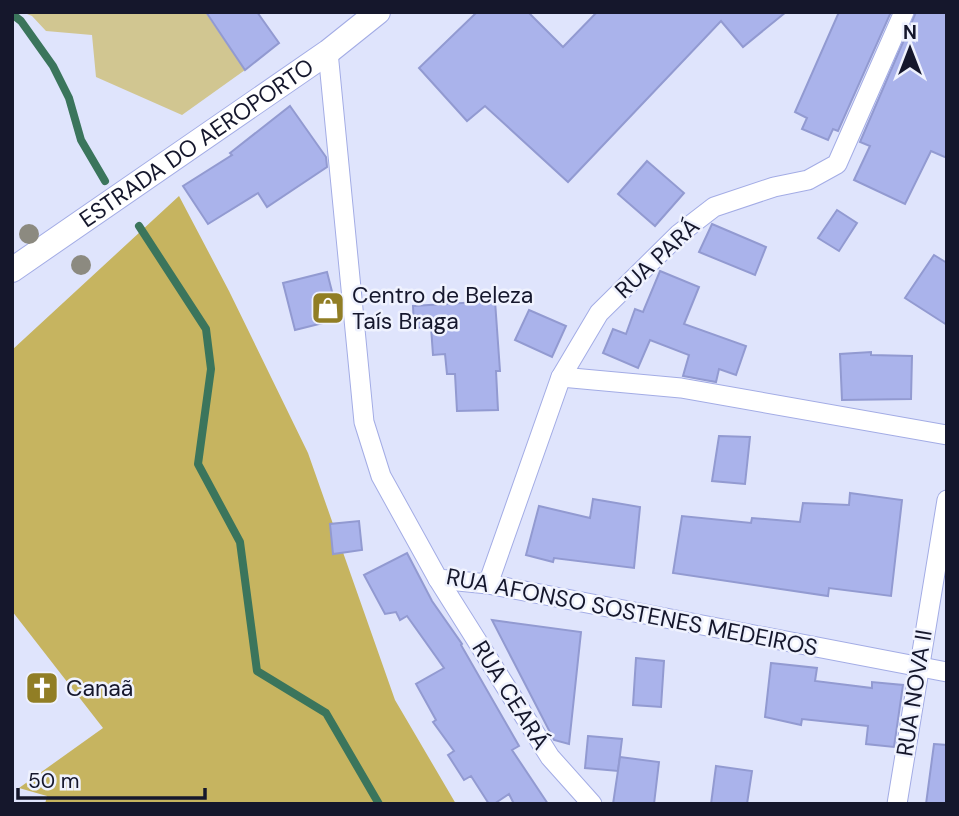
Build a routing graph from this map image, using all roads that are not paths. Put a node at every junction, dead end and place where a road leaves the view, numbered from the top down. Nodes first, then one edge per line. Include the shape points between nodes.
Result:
1 (378, 12) edge
2 (904, 12) edge
3 (328, 52) junction
4 (13, 268) edge
5 (561, 377) junction
6 (947, 435) edge
7 (947, 500) edge
8 (438, 579) junction
9 (488, 584) junction
10 (918, 667) junction
11 (947, 672) edge
12 (592, 804) edge
13 (897, 804) edge

1 - 3 street, ESTRADA DO AEROPORTO
2 - 5 street, RUA PARÁ via 837,164 808,180 714,206 599,313
3 - 4 street, ESTRADA DO AEROPORTO
3 - 8 street, RUA AFONSO SOSTENES MEDEIROS via 364,422 381,476
5 - 6 street via 681,388
5 - 9 street, RUA PARÁ
7 - 10 street, RUA NOVA II
8 - 9 street, RUA AFONSO SOSTENES MEDEIROS
8 - 12 street, RUA CEARÁ via 550,757
9 - 10 street, RUA AFONSO SOSTENES MEDEIROS
10 - 11 street, RUA AFONSO SOSTENES MEDEIROS
10 - 13 street, RUA NOVA II

